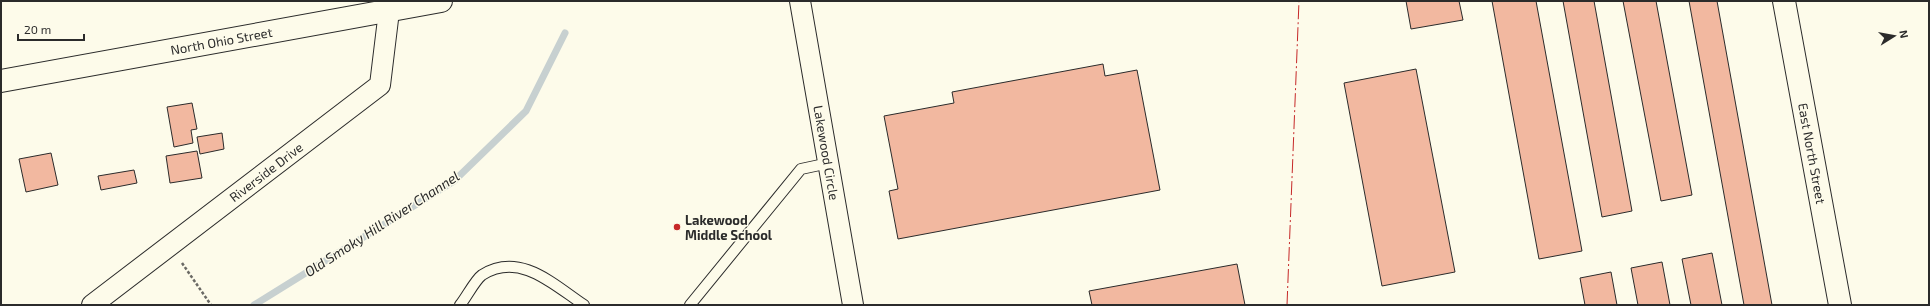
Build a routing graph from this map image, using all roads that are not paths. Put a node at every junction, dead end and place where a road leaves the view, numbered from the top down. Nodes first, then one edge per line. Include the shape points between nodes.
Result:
1 (441, 1) edge
2 (800, 1) edge
3 (1784, 1) edge
4 (388, 6) edge
5 (1, 81) edge
6 (828, 163) junction
7 (92, 305) edge
8 (460, 305) edge
9 (584, 305) edge
10 (690, 305) edge
11 (853, 305) edge
12 (1840, 305) edge

1 - 4 main road, North Ohio Street
2 - 6 street, Lakewood Circle
3 - 12 main road, East North Street
4 - 5 main road, North Ohio Street
4 - 7 street, Riverside Drive via 380,85
6 - 10 lane via 801,169
6 - 11 street, Lakewood Circle
8 - 9 lane via 481,276 500,268 520,267 537,273

